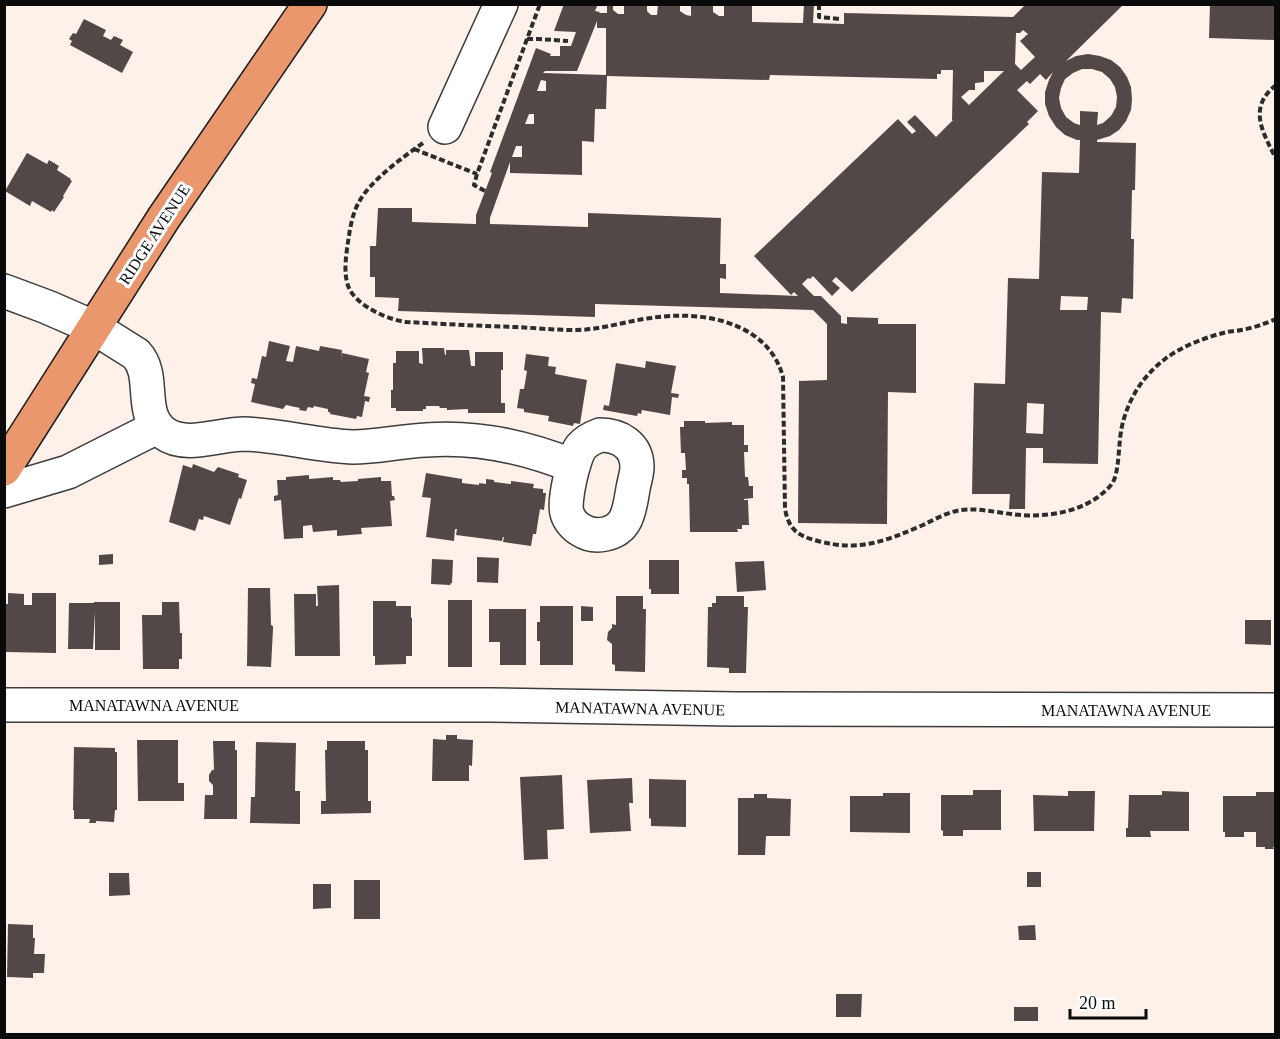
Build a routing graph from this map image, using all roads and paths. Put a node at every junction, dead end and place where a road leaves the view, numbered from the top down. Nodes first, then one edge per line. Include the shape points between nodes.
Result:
1 (501, 4) edge
2 (540, 4) edge
3 (819, 4) edge
4 (304, 7) edge
5 (840, 19) dead end
6 (527, 39) junction
7 (568, 41) dead end
8 (1275, 85) edge
9 (445, 127) joint
10 (414, 149) junction
11 (1275, 159) edge
12 (477, 174) junction
13 (485, 191) dead end
14 (4, 291) edge
15 (1275, 319) edge
16 (93, 327) junction
17 (157, 427) junction
18 (573, 466) dead end
19 (4, 469) edge
20 (4, 491) edge
21 (4, 705) edge
22 (1275, 710) edge

1 - 9 street
2 - 6 path
3 - 5 path via 819,17
4 - 16 main road, RIDGE AVENUE
6 - 7 path
6 - 12 path
8 - 11 path via 1260,108 1264,134
9 - 10 path
10 - 12 path
10 - 15 path via 368,189 352,217 347,278 349,288 362,303 382,316 406,322 591,330 654,317 700,316 740,327 763,342 774,355 783,377 787,521 797,533 825,543 874,544 958,510 1038,515 1088,504 1110,488 1114,480 1127,408 1153,370 1195,343
12 - 13 path via 474,185
14 - 16 street
16 - 17 street via 140,359 145,368 152,420
16 - 19 main road, RIDGE AVENUE
17 - 18 street via 166,435 185,441 242,434 352,447 429,439 487,442 543,454
17 - 20 street via 68,472
21 - 22 street, MANATAWNA AVENUE

